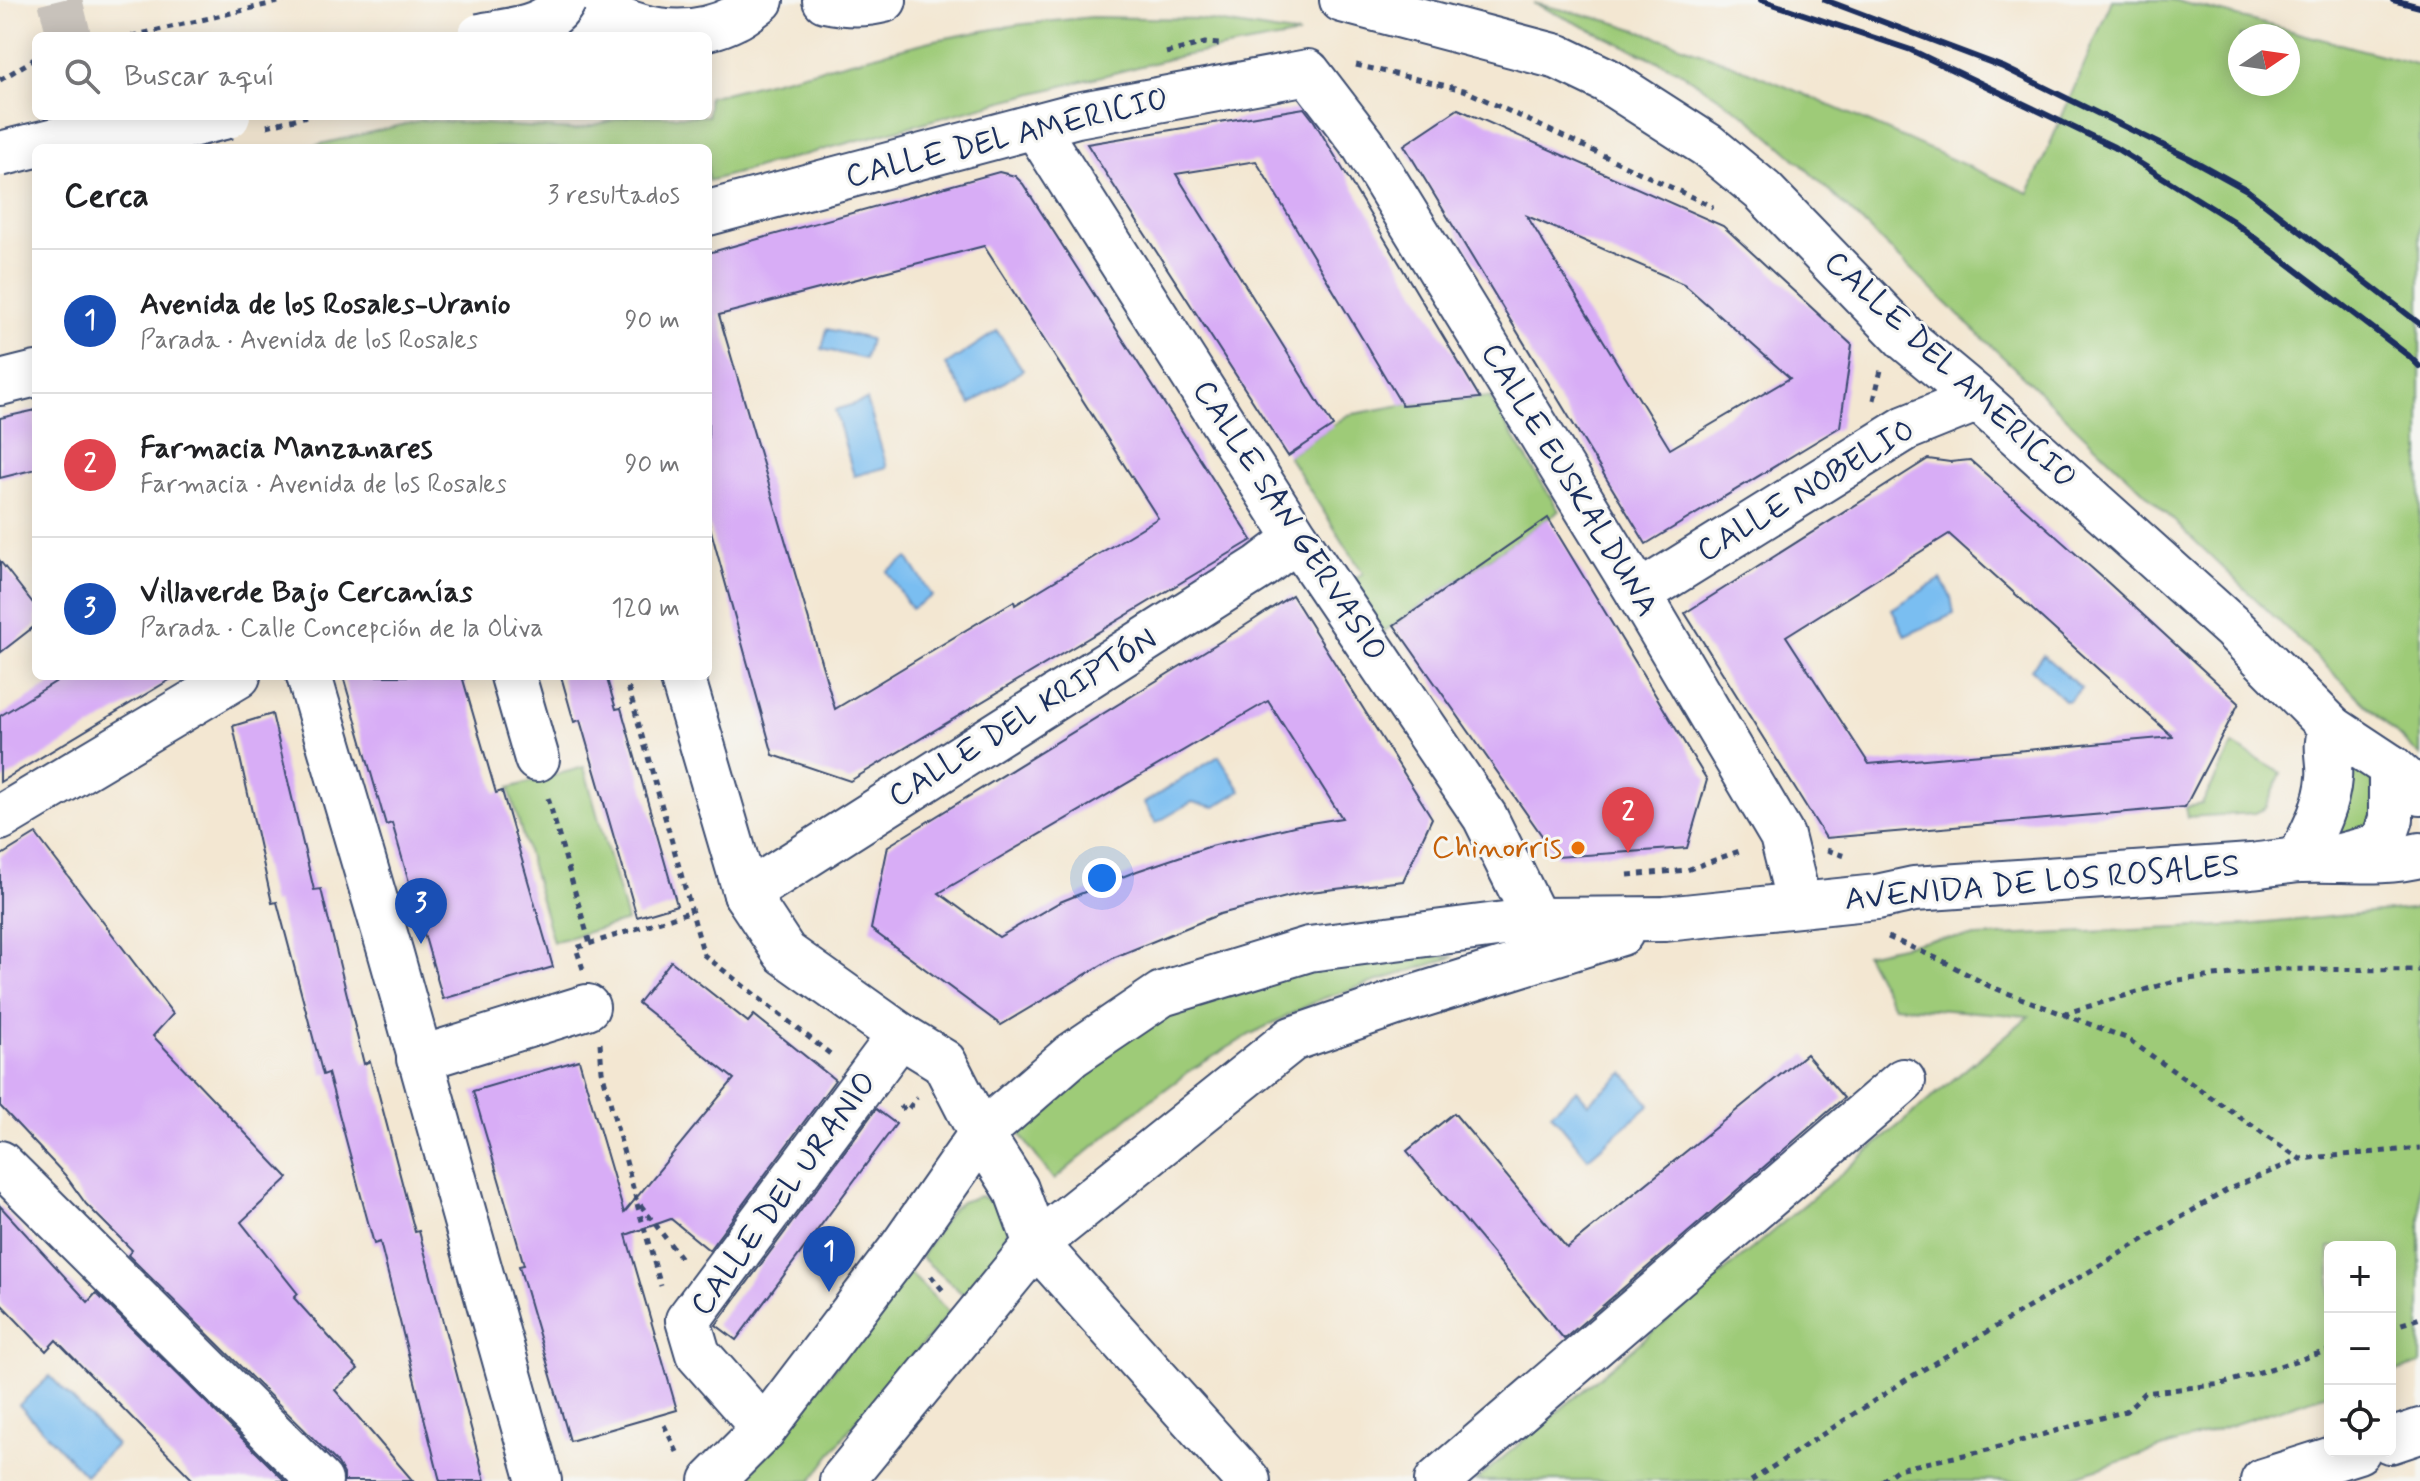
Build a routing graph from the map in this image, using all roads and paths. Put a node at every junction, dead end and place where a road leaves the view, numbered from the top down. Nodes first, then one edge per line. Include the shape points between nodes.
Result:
1 (287, 0) edge
2 (564, 0) edge
3 (589, 0) edge
4 (761, 0) edge
5 (825, 0) edge
6 (884, 0) edge
7 (1342, 0) edge
8 (628, 23) junction
9 (149, 32) edge
10 (498, 32) edge
11 (586, 32) edge
12 (1220, 44) dead end
13 (1162, 54) dead end
14 (32, 59) edge
15 (1308, 72) joint
16 (1355, 77) dead end
17 (0, 80) edge
18 (135, 120) edge
19 (212, 120) edge
20 (1035, 126) junction
21 (40, 144) edge
22 (112, 144) edge
23 (32, 146) edge
24 (0, 154) edge
25 (32, 164) edge
26 (0, 174) edge
27 (1714, 207) dead end
28 (712, 212) edge
29 (1884, 360) dead end
30 (32, 375) edge
31 (0, 383) edge
32 (1978, 399) junction
33 (1870, 414) dead end
34 (1297, 539) junction
35 (1639, 594) junction
36 (231, 680) edge
37 (310, 680) edge
38 (514, 680) edge
39 (626, 680) edge
40 (683, 680) edge
41 (2332, 728) junction
42 (537, 759) joint
43 (2405, 780) edge
44 (0, 817) edge
45 (1753, 846) dead end
46 (2420, 855) edge
47 (2311, 860) junction
48 (1624, 875) dead end
49 (746, 894) junction
50 (1799, 904) junction
51 (692, 911) junction
52 (1665, 919) junction
53 (1536, 920) junction
54 (1879, 934) dead end
55 (590, 944) junction
56 (2420, 970) edge
57 (590, 1006) junction
58 (2062, 1014) junction
59 (900, 1035) junction
60 (419, 1059) junction
61 (1903, 1081) dead end
62 (866, 1082) junction
63 (907, 1111) dead end
64 (981, 1134) junction
65 (2420, 1148) edge
66 (2300, 1159) junction
67 (0, 1163) edge
68 (636, 1199) junction
69 (1036, 1244) junction
70 (926, 1271) dead end
71 (661, 1288) dead end
72 (708, 1293) junction
73 (953, 1301) dead end
74 (2420, 1318) edge
75 (2396, 1326) edge
76 (2324, 1352) edge
77 (664, 1425) dead end
78 (764, 1429) junction
79 (2420, 1431) edge
80 (2396, 1439) edge
81 (2339, 1457) edge
82 (697, 1471) edge
83 (320, 1481) edge
84 (539, 1481) edge
85 (842, 1481) edge
86 (1248, 1481) edge
87 (1437, 1481) edge
88 (1751, 1481) edge
89 (1882, 1481) edge
90 (2263, 1481) edge

1 - 9 path
2 - 10 main road, bridge via 548,18
3 - 8 main road
4 - 8 main road via 711,28 655,31
5 - 6 main road
7 - 32 main road, CALLE DEL AMERICIO via 1558,57 1606,80 1707,145 1763,191 1906,339
8 - 11 main road
12 - 13 path
14 - 17 path
15 - 20 main road, CALLE DEL AMERICIO
15 - 35 main road, CALLE EUSKALDUNA via 1363,144
16 - 27 path via 1346,63 1464,90
18 - 21 main road, bridge
19 - 22 main road, bridge
20 - 28 main road, CALLE DEL AMERICIO
20 - 34 main road, CALLE SAN GERVASIO
23 - 24 main road, bridge
25 - 26 main road
29 - 33 path
30 - 31 main road
32 - 35 main road, CALLE NOBELIO via 1906,428
32 - 41 main road, CALLE DEL AMERICIO via 2234,629
34 - 49 main road, CALLE DEL KRIPTÓN
34 - 53 main road, CALLE SAN GERVASIO via 1485,817
35 - 50 main road, CALLE EUSKALDUNA via 1782,836
36 - 44 main road
37 - 60 main road
38 - 42 main road
39 - 51 path
40 - 49 main road
41 - 43 main road, CALLE DEL AMERICIO
41 - 47 main road via 2326,740 2329,778
42 - 55 path
43 - 47 main road via 2382,845
45 - 48 path via 1687,870
46 - 47 main road, AVENIDA DE LOS ROSALES via 2365,862
47 - 50 main road, AVENIDA DE LOS ROSALES via 1914,889
49 - 59 main road via 785,953
50 - 52 main road, AVENIDA DE LOS ROSALES
51 - 55 path
51 - 62 path via 704,955
52 - 53 main road, AVENIDA DE LOS ROSALES
52 - 69 main road, AVENIDA DE LOS ROSALES via 1292,1039
53 - 64 main road, AVENIDA DE LOS ROSALES via 1309,949 1162,994 1072,1055
54 - 58 path
55 - 57 path via 576,948
56 - 58 path via 2278,969 2178,980
57 - 60 main road
57 - 68 path
58 - 66 path via 2126,1038
59 - 62 main road, CALLE DEL URANIO
59 - 64 main road via 944,1062
60 - 84 main road
61 - 87 main road
62 - 63 path
62 - 72 main road, CALLE DEL URANIO
64 - 69 main road via 1016,1189
64 - 78 main road, AVENIDA DE LOS ROSALES
65 - 66 path
66 - 88 path via 2229,1189 1909,1378
67 - 83 main road
68 - 71 path
68 - 72 path
69 - 85 main road, AVENIDA DE LOS ROSALES
69 - 86 main road
70 - 73 path
72 - 78 main road, CALLE DEL URANIO via 688,1320 698,1354
74 - 75 path
76 - 89 path via 2222,1384 2144,1393 2126,1411 1898,1469
77 - 82 path
78 - 82 main road, AVENIDA DE LOS ROSALES
79 - 80 main road
81 - 90 main road

